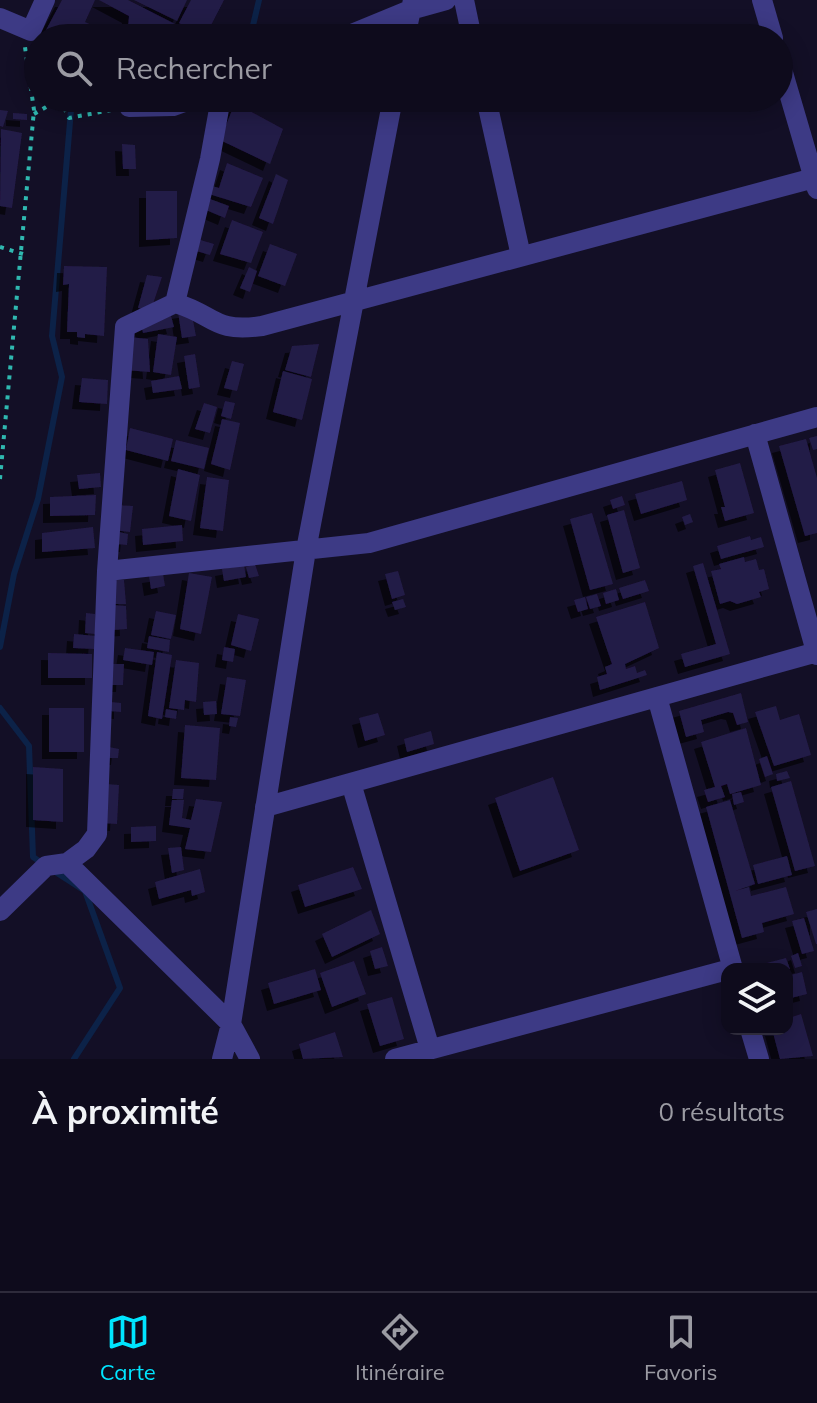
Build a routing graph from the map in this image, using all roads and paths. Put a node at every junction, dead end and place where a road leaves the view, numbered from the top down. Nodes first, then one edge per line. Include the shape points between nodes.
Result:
1 (45, 0) edge
2 (446, 0) edge
3 (464, 0) edge
4 (762, 0) edge
5 (412, 5) edge
6 (0, 18) edge
7 (34, 24) edge
8 (372, 24) edge
9 (469, 24) edge
10 (769, 24) edge
11 (24, 28) edge
12 (23, 33) dead end
13 (24, 40) edge
14 (793, 108) edge
15 (37, 112) edge
16 (66, 112) edge
17 (102, 112) edge
18 (218, 112) edge
19 (390, 112) edge
20 (489, 112) edge
21 (34, 114) joint
22 (815, 184) edge
23 (0, 247) edge
24 (23, 254) junction
25 (521, 256) junction
26 (353, 301) junction
27 (175, 303) junction
28 (817, 417) edge
29 (755, 434) junction
30 (0, 479) edge
31 (306, 550) junction
32 (107, 571) junction
33 (817, 653) edge
34 (657, 697) junction
35 (351, 783) junction
36 (265, 807) junction
37 (67, 863) junction
38 (0, 911) edge
39 (729, 963) edge
40 (721, 972) edge
41 (231, 1024) junction
42 (752, 1035) edge
43 (430, 1049) junction
44 (222, 1059) edge
45 (250, 1059) edge
46 (395, 1059) edge
47 (759, 1059) edge

1 - 7 street
2 - 5 street
3 - 9 street
4 - 10 street
5 - 8 street
6 - 11 street
12 - 13 path
14 - 22 street
15 - 21 path
16 - 17 path via 69,118
18 - 27 street
19 - 26 street
20 - 25 street
21 - 24 path
22 - 25 street
23 - 24 path
24 - 30 path
25 - 26 street
26 - 27 street via 234,330
26 - 31 street
27 - 32 street via 125,327
28 - 29 street
29 - 31 street via 369,543
29 - 33 street
31 - 32 street
31 - 36 street
32 - 37 street via 97,834
33 - 34 street
34 - 35 street
34 - 39 street
35 - 36 street
35 - 43 street
36 - 41 street
37 - 38 street via 46,866
37 - 41 street
40 - 43 street
41 - 44 street
41 - 45 street
42 - 47 street
43 - 46 street

